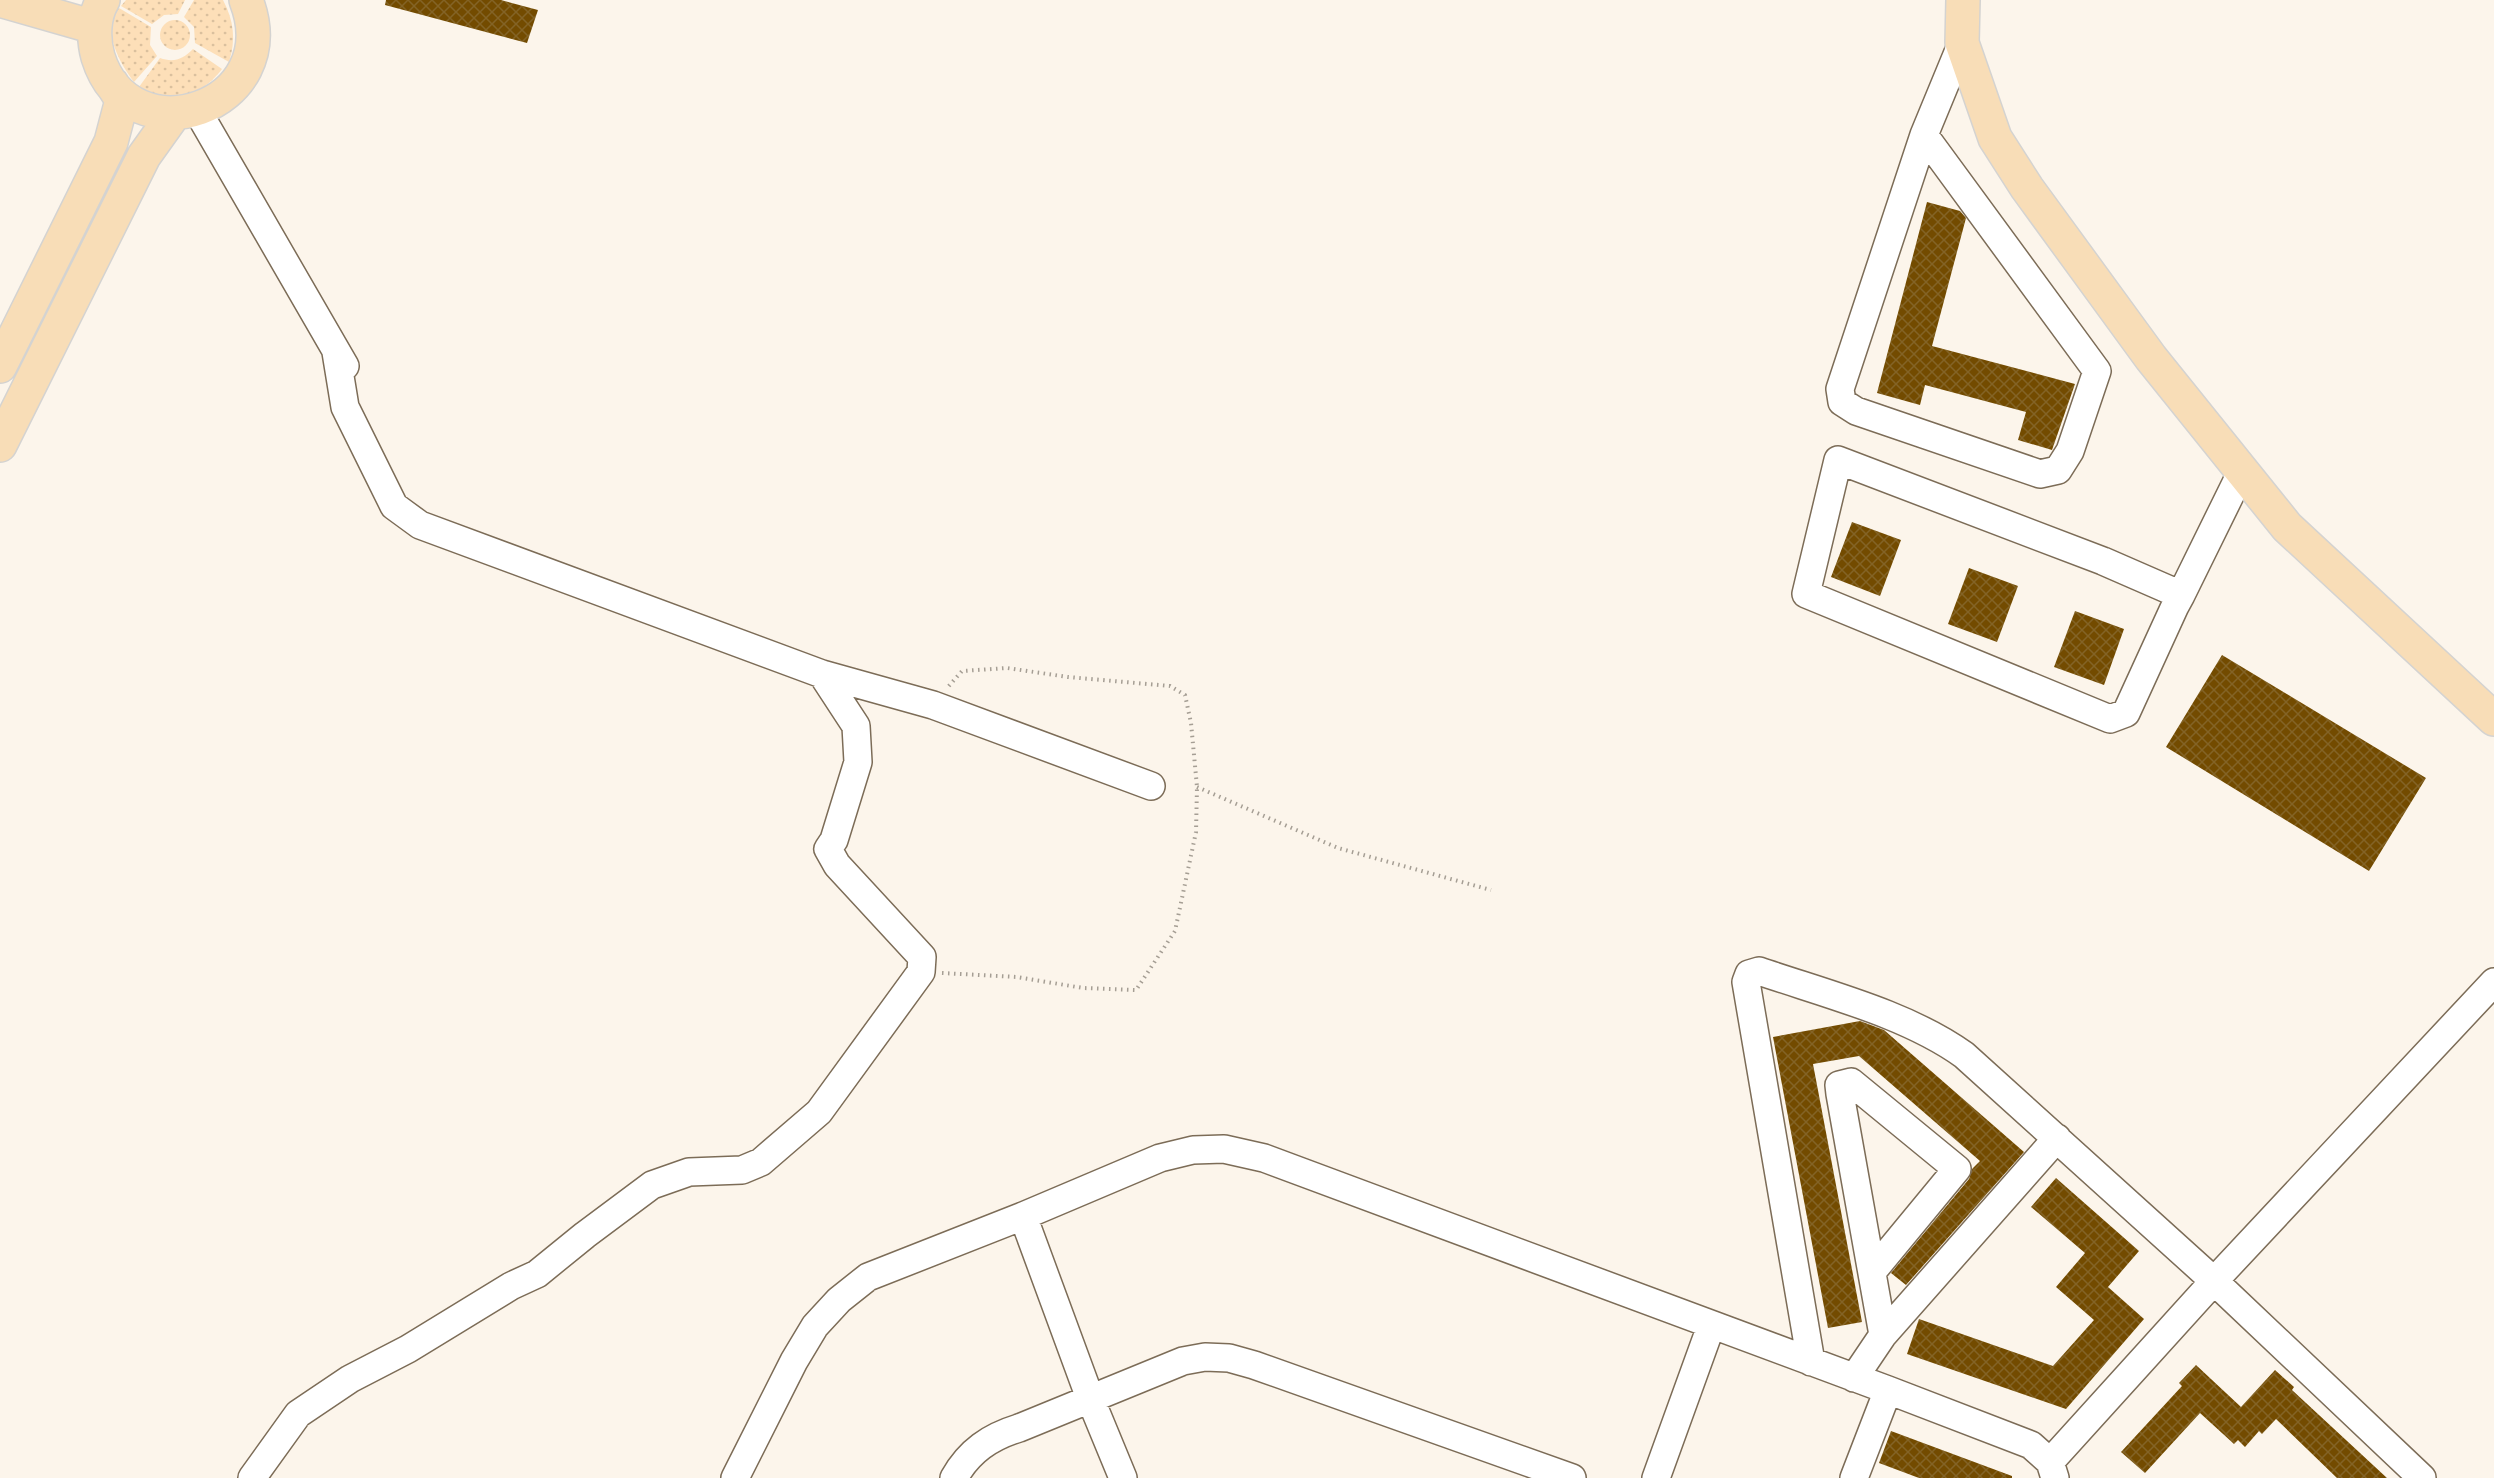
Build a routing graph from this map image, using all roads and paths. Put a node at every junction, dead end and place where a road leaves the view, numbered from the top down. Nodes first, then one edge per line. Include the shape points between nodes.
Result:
1 (0, 0) edge
2 (246, 0) edge
3 (1963, 0) edge
4 (98, 14) edge
5 (1962, 43) junction
6 (112, 84) junction
7 (185, 112) junction
8 (1924, 135) junction
9 (336, 352) junction
10 (0, 366) edge
11 (362, 396) dead end
12 (0, 445) edge
13 (2242, 471) junction
14 (2181, 594) junction
15 (822, 674) junction
16 (933, 705) junction
17 (2494, 719) edge
18 (1151, 786) dead end
19 (1197, 787) junction
20 (1491, 890) dead end
21 (921, 972) junction
22 (2494, 982) edge
23 (2057, 1138) junction
24 (1023, 1216) junction
25 (1872, 1272) junction
26 (2214, 1281) junction
27 (1712, 1326) junction
28 (1883, 1335) junction
29 (1811, 1362) junction
30 (1854, 1378) junction
31 (1888, 1390) junction
32 (1090, 1398) junction
33 (2052, 1470) edge
34 (252, 1478) edge
35 (735, 1478) edge
36 (954, 1478) edge
37 (1124, 1478) edge
38 (1572, 1478) edge
39 (1656, 1478) edge
40 (1854, 1478) edge
41 (2422, 1478) edge

1 - 4 main road
2 - 7 main road via 253,23 247,67 217,101
3 - 5 main road
4 - 6 main road via 95,47
5 - 8 street
5 - 13 main road via 1995,138 2026,188 2151,358
6 - 7 main road via 130,100 151,110
6 - 10 main road via 122,100 111,142
7 - 9 street
7 - 12 main road via 144,156
8 - 8 street via 1840,389 1842,402 1856,411 2040,474 2058,470 2070,451 2097,371
9 - 11 street
9 - 15 street via 345,407 394,506 420,525
13 - 14 street
13 - 17 main road via 2287,527
14 - 14 street via 2126,713 2110,719 1806,594 1838,460
15 - 16 street
15 - 21 street via 856,726 858,762 828,849 837,865 922,957
16 - 18 street
16 - 19 path via 962,671 1007,668 1068,678 1170,686 1185,695
19 - 20 path via 1338,848
19 - 21 path via 1196,832 1175,931 1136,990 1017,977
21 - 34 street via 819,1112 761,1162 742,1170 689,1172 652,1185 537,1274 350,1379 298,1414
22 - 26 street
23 - 26 street
23 - 28 street
23 - 29 street via 1940,1038 1911,1024 1759,971 1749,974 1746,982
24 - 27 street via 1160,1158 1193,1150 1224,1149 1264,1158
24 - 32 street
24 - 35 street via 868,1277 839,1300 809,1334
25 - 25 street via 1957,1169 1851,1082 1839,1085
25 - 28 street
26 - 33 street
26 - 41 street
27 - 29 street
27 - 39 street
28 - 30 street
29 - 30 street
30 - 31 street
31 - 33 street via 2031,1445
31 - 40 street
32 - 36 street via 999,1434 979,1446 961,1464
32 - 37 street
32 - 38 street via 1183,1361 1229,1358

